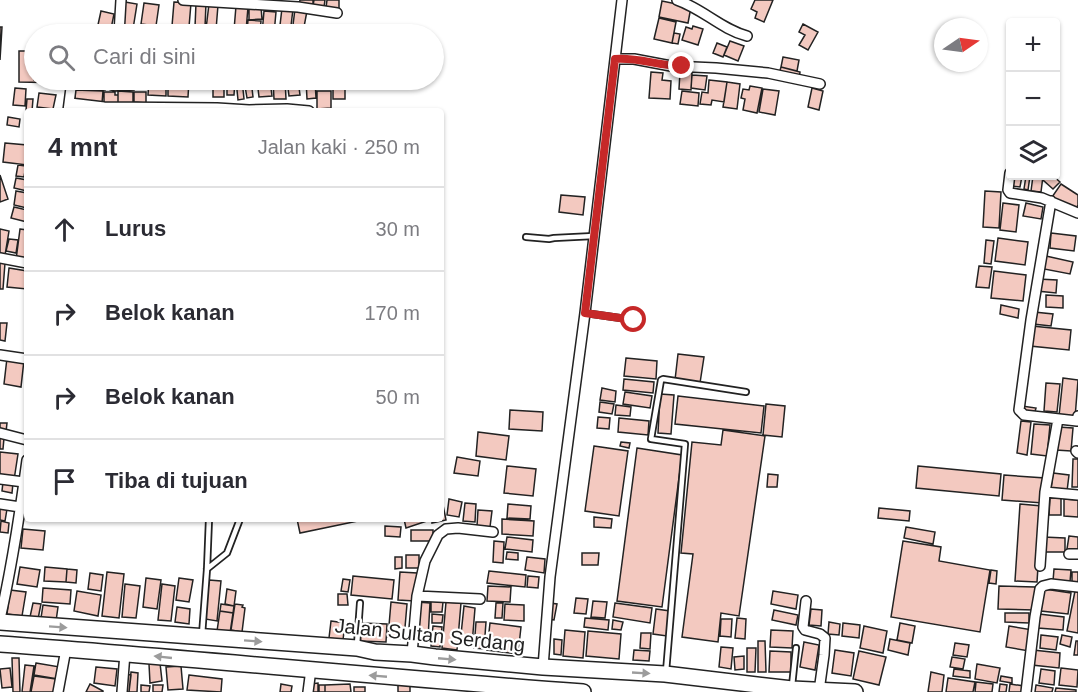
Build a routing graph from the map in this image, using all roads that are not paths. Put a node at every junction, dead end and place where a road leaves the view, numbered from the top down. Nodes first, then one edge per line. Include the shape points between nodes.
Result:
1 (121, 0) edge
2 (183, 0) edge
3 (622, 0) edge
4 (677, 0) edge
5 (337, 13) dead end
6 (120, 24) edge
7 (747, 36) dead end
8 (615, 59) junction
9 (820, 84) dead end
10 (71, 90) edge
11 (69, 107) edge
12 (217, 108) edge
13 (1010, 180) edge
14 (1051, 201) junction
15 (1078, 213) edge
16 (594, 236) junction
17 (526, 237) dead end
18 (0, 258) edge
19 (24, 262) edge
20 (585, 313) junction
21 (634, 320) dead end
22 (0, 355) edge
23 (24, 359) edge
24 (746, 392) dead end
25 (1078, 416) edge
26 (1058, 419) junction
27 (0, 433) edge
28 (24, 439) edge
29 (0, 479) edge
30 (24, 482) joint
31 (1045, 492) junction
32 (1078, 495) edge
33 (0, 504) edge
34 (20, 507) junction
35 (209, 522) edge
36 (239, 522) edge
37 (493, 532) dead end
38 (1040, 566) dead end
39 (207, 569) junction
40 (1078, 588) edge
41 (417, 596) junction
42 (480, 599) dead end
43 (806, 601) dead end
44 (360, 603) dead end
45 (0, 620) edge
46 (202, 638) junction
47 (0, 644) edge
48 (357, 648) junction
49 (796, 648) dead end
50 (66, 649) junction
51 (125, 653) junction
52 (412, 654) junction
53 (200, 660) junction
54 (543, 668) junction
55 (310, 669) junction
56 (665, 674) junction
57 (792, 688) junction
58 (819, 691) edge
59 (58, 692) edge
60 (122, 692) edge
61 (308, 692) edge
62 (583, 692) edge
63 (855, 692) edge
64 (1026, 692) edge

1 - 6 street
2 - 5 street
3 - 8 street
4 - 7 street
8 - 9 street via 768,73
8 - 16 street
10 - 11 street
11 - 12 street
13 - 14 street via 1010,193
14 - 15 street
14 - 26 street via 1019,410 1024,415
16 - 17 lane
16 - 20 street
18 - 19 street
20 - 21 lane
20 - 54 street via 550,577
22 - 23 street
24 - 56 lane via 661,380 651,439 685,444
25 - 26 street via 1077,421
26 - 31 street
27 - 28 street
29 - 30 street
30 - 34 street
31 - 32 street
31 - 38 street
33 - 34 street
34 - 45 street
35 - 39 lane
36 - 39 lane via 227,553
37 - 41 street via 458,528 438,535 425,561
39 - 46 lane
40 - 64 street via 1051,584 1040,589
41 - 42 street
41 - 52 street
43 - 58 street via 803,627 825,638
44 - 48 lane
45 -> 46 highway, Jalan Sultan Serdang
46 -> 48 highway, Jalan Sultan Serdang
46 - 53 highway
47 - 50 highway
48 - 52 highway, Jalan Sultan Serdang
49 - 57 lane
50 - 51 highway
50 - 59 street
53 -> 51 highway
51 - 60 street
52 -> 54 highway, Jalan Sultan Serdang
53 - 55 highway
54 -> 56 highway, Jalan Sultan Serdang
55 - 61 street
62 -> 55 highway
56 - 57 highway, Jalan Sultan Serdang
57 - 58 highway, Jalan Sultan Serdang
58 - 63 highway, Jalan Sultan Serdang

